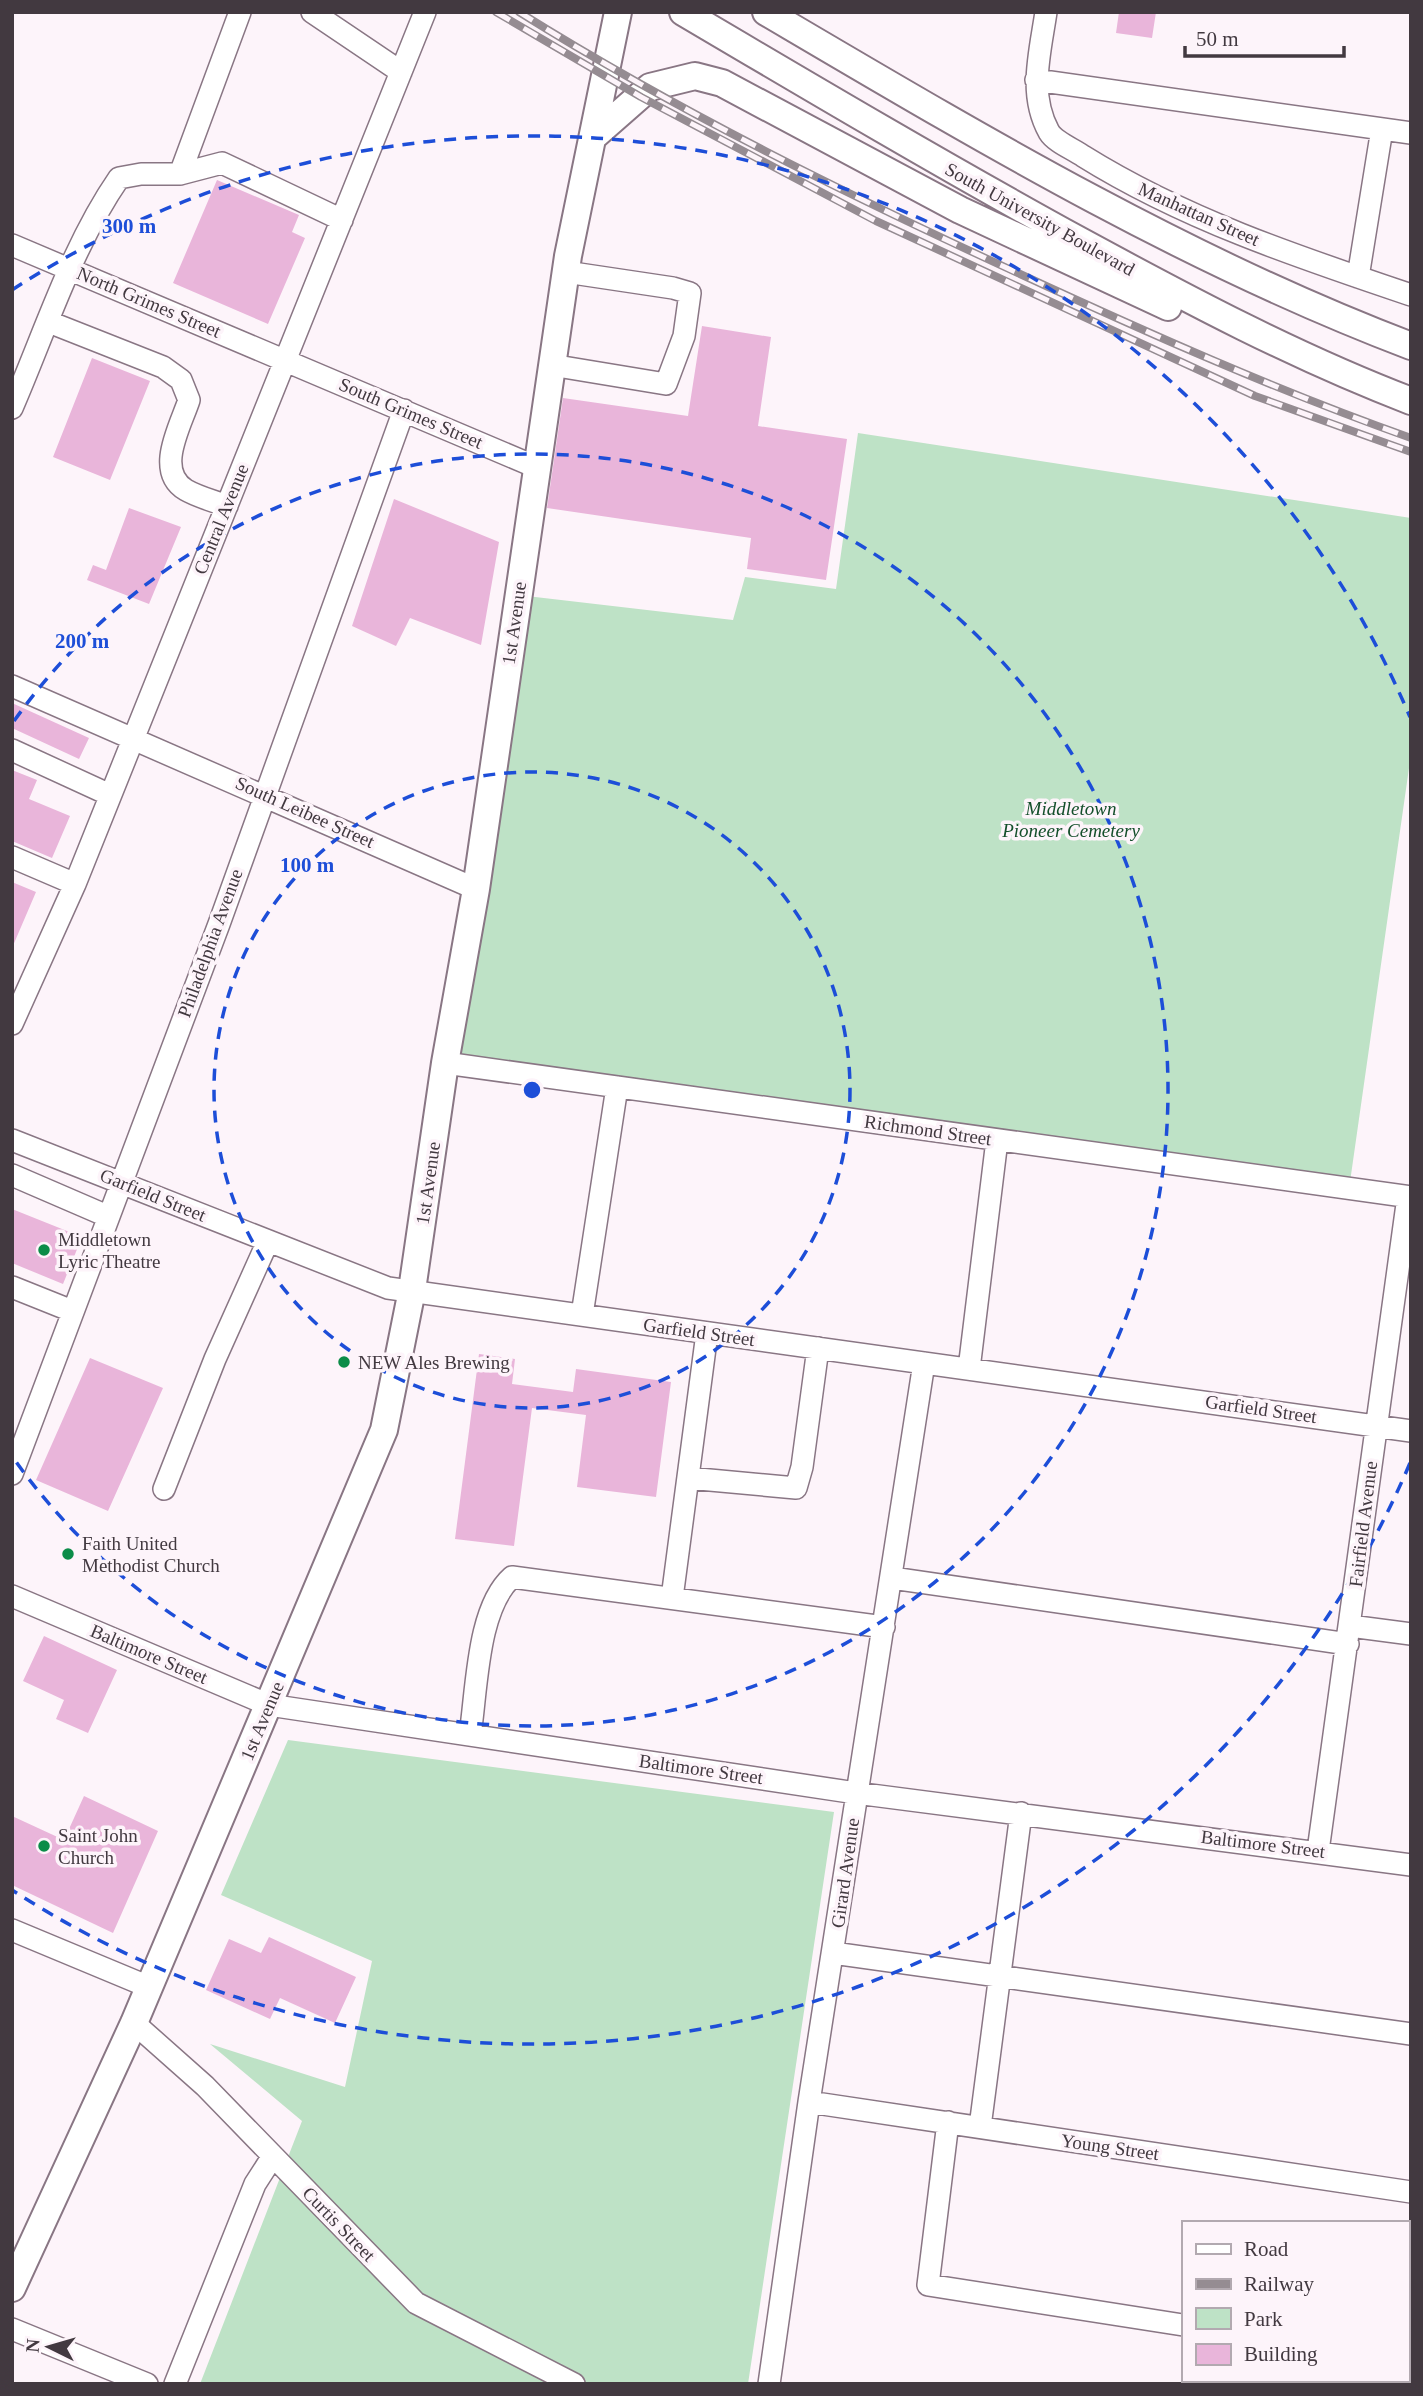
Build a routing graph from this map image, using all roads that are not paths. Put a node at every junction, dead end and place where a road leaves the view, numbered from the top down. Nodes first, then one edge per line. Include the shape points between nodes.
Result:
1 (240, 12) edge
2 (312, 12) edge
3 (425, 12) edge
4 (618, 12) edge
5 (683, 12) edge
6 (766, 12) edge
7 (1046, 12) edge
8 (401, 72) junction
9 (1036, 80) junction
10 (1382, 129) junction
11 (1411, 133) edge
12 (593, 137) junction
13 (180, 174) junction
14 (342, 220) junction
15 (12, 245) edge
16 (71, 269) junction
17 (566, 272) junction
18 (1358, 277) junction
19 (1411, 295) edge
20 (49, 322) junction
21 (1249, 331) junction
22 (1411, 346) edge
23 (285, 361) junction
24 (551, 365) junction
25 (1411, 401) edge
26 (12, 408) edge
27 (404, 410) junction
28 (536, 467) junction
29 (227, 506) junction
30 (12, 686) edge
31 (134, 738) junction
32 (12, 750) edge
33 (264, 794) junction
34 (110, 795) junction
35 (12, 857) edge
36 (75, 884) junction
37 (475, 889) junction
38 (14, 1015) edge
39 (445, 1063) junction
40 (617, 1087) junction
41 (997, 1140) junction
42 (14, 1146) edge
43 (12, 1175) edge
44 (120, 1181) junction
45 (1409, 1197) edge
46 (107, 1216) junction
47 (268, 1241) junction
48 (12, 1287) edge
49 (412, 1290) junction
50 (72, 1311) junction
51 (582, 1315) junction
52 (707, 1333) junction
53 (818, 1348) junction
54 (924, 1363) junction
55 (969, 1369) junction
56 (1376, 1426) junction
57 (1411, 1431) edge
58 (12, 1474) edge
59 (688, 1478) junction
60 (164, 1489) dead end
61 (892, 1577) junction
62 (12, 1596) edge
63 (672, 1598) junction
64 (884, 1627) junction
65 (1411, 1634) edge
66 (1349, 1635) junction
67 (269, 1705) junction
68 (470, 1735) junction
69 (856, 1793) junction
70 (1021, 1813) junction
71 (1318, 1851) junction
72 (1411, 1865) edge
73 (15, 1939) edge
74 (833, 1953) junction
75 (1000, 1976) junction
76 (149, 1987) junction
77 (134, 2023) junction
78 (1411, 2034) edge
79 (809, 2102) junction
80 (948, 2122) junction
81 (980, 2127) junction
82 (273, 2156) junction
83 (1411, 2192) edge
84 (12, 2288) edge
85 (1182, 2325) edge
86 (12, 2329) edge
87 (147, 2384) edge
88 (175, 2384) edge
89 (574, 2384) edge
90 (769, 2384) edge

1 - 13 street
2 - 8 street
3 - 8 street, Central Avenue
4 - 12 main road, 1st Avenue
5 - 21 main road, South University Boulevard via 948,168
6 - 22 main road via 998,149 1239,275
7 - 9 street, Manhattan Street
8 - 14 street, Central Avenue
9 - 10 street
9 - 18 street, Manhattan Street via 1037,106 1050,135 1120,178 1216,226
10 - 11 street
10 - 18 street
12 - 17 main road, 1st Avenue
12 - 21 main road via 650,87 695,76 722,83 972,215 1203,324
13 - 14 street via 222,163
13 - 16 street via 119,178
14 - 23 street, Central Avenue
15 - 16 street, North Grimes Street
16 - 20 street
16 - 23 street, North Grimes Street
17 - 24 main road, 1st Avenue
17 - 24 street via 690,293 684,336 666,384
18 - 19 street, Manhattan Street
20 - 26 street
20 - 29 street via 163,367 181,380 189,400 170,454 173,477 184,489
21 - 25 main road, South University Boulevard
23 - 27 street, South Grimes Street
23 - 29 street, Central Avenue
24 - 28 main road, 1st Avenue
27 - 28 street, South Grimes Street
27 - 33 street, Philadelphia Avenue
28 - 37 main road, 1st Avenue
29 - 31 street, Central Avenue
30 - 31 street, South Leibee Street
31 - 33 street, South Leibee Street
31 - 34 street, Central Avenue
32 - 34 street
33 - 37 street, South Leibee Street
33 - 44 street, Philadelphia Avenue
34 - 36 street, Central Avenue
35 - 36 street
36 - 38 street, Central Avenue
37 - 39 main road, 1st Avenue
39 - 40 street, Richmond Street
39 - 49 main road, 1st Avenue
40 - 41 street, Richmond Street
40 - 51 street
41 - 45 street, Richmond Street
41 - 55 street
42 - 44 street, Garfield Street
43 - 46 street
44 - 46 street, Philadelphia Avenue
44 - 47 street, Garfield Street
45 - 56 street, Fairfield Avenue
46 - 50 street, Philadelphia Avenue
47 - 49 street, Garfield Street via 388,1288
47 - 60 street
48 - 50 street
49 - 51 street, Garfield Street
49 - 67 main road, 1st Avenue via 384,1430
50 - 58 street, Philadelphia Avenue
51 - 52 street, Garfield Street
52 - 53 street, Garfield Street
52 - 59 street
53 - 54 street, Garfield Street
53 - 59 street via 796,1488
54 - 55 street, Garfield Street
54 - 61 street, Girard Avenue
55 - 56 street, Garfield Street
56 - 57 street, Garfield Street
56 - 66 street, Fairfield Avenue
59 - 63 street
61 - 64 street, Girard Avenue
61 - 66 street
62 - 67 street, Baltimore Street
63 - 64 street
63 - 68 street via 512,1577 499,1588 488,1612
64 - 69 street, Girard Avenue
65 - 66 street
66 - 71 street, Fairfield Avenue
67 - 68 street, Baltimore Street
67 - 76 main road, 1st Avenue
68 - 69 street, Baltimore Street
69 - 70 street, Baltimore Street
69 - 74 street, Girard Avenue
70 - 71 street, Baltimore Street
70 - 75 street
71 - 72 street, Baltimore Street
73 - 76 street
74 - 75 street
74 - 79 street, Girard Avenue
75 - 78 street
75 - 81 street
76 - 77 main road, 1st Avenue
77 - 82 street, Curtis Street
77 - 84 main road, 1st Avenue
79 - 80 street, Young Street
79 - 90 street, Girard Avenue
80 - 81 street, Young Street
80 - 85 street via 928,2285
81 - 83 street, Young Street
82 - 88 street via 255,2184
82 - 89 street, Curtis Street via 416,2303
86 - 87 street

